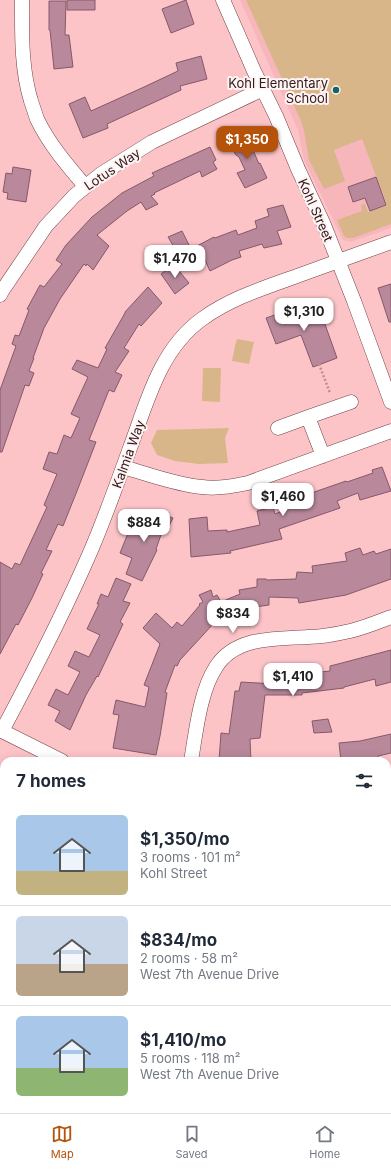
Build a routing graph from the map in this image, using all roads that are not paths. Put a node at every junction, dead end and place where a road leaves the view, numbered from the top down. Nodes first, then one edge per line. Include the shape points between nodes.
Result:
1 (22, 0) edge
2 (223, 0) edge
3 (263, 89) junction
4 (85, 186) junction
5 (391, 242) edge
6 (338, 261) junction
7 (0, 295) edge
8 (351, 402) dead end
9 (391, 402) edge
10 (308, 417) junction
11 (278, 428) dead end
12 (391, 431) edge
13 (323, 456) junction
14 (123, 467) junction
15 (391, 617) edge
16 (1, 731) edge
17 (54, 757) edge
18 (192, 757) edge

1 - 4 street via 23,65 37,118 62,159
2 - 3 street, Kohl Street
3 - 4 street, Lotus Way via 152,142
3 - 6 street, Kohl Street
4 - 7 street, Lotus Way via 46,226
5 - 6 street, Kalmia Way
6 - 9 street, Kohl Street
6 - 14 street, Kalmia Way via 240,297 202,319 186,333 173,348 152,388
8 - 10 street
10 - 11 street
10 - 13 street
12 - 13 street
13 - 14 street via 248,483 227,487 190,486
14 - 16 street, Kalmia Way via 72,594
15 - 18 street via 351,631 257,641 233,650 216,666 207,687
16 - 17 street

